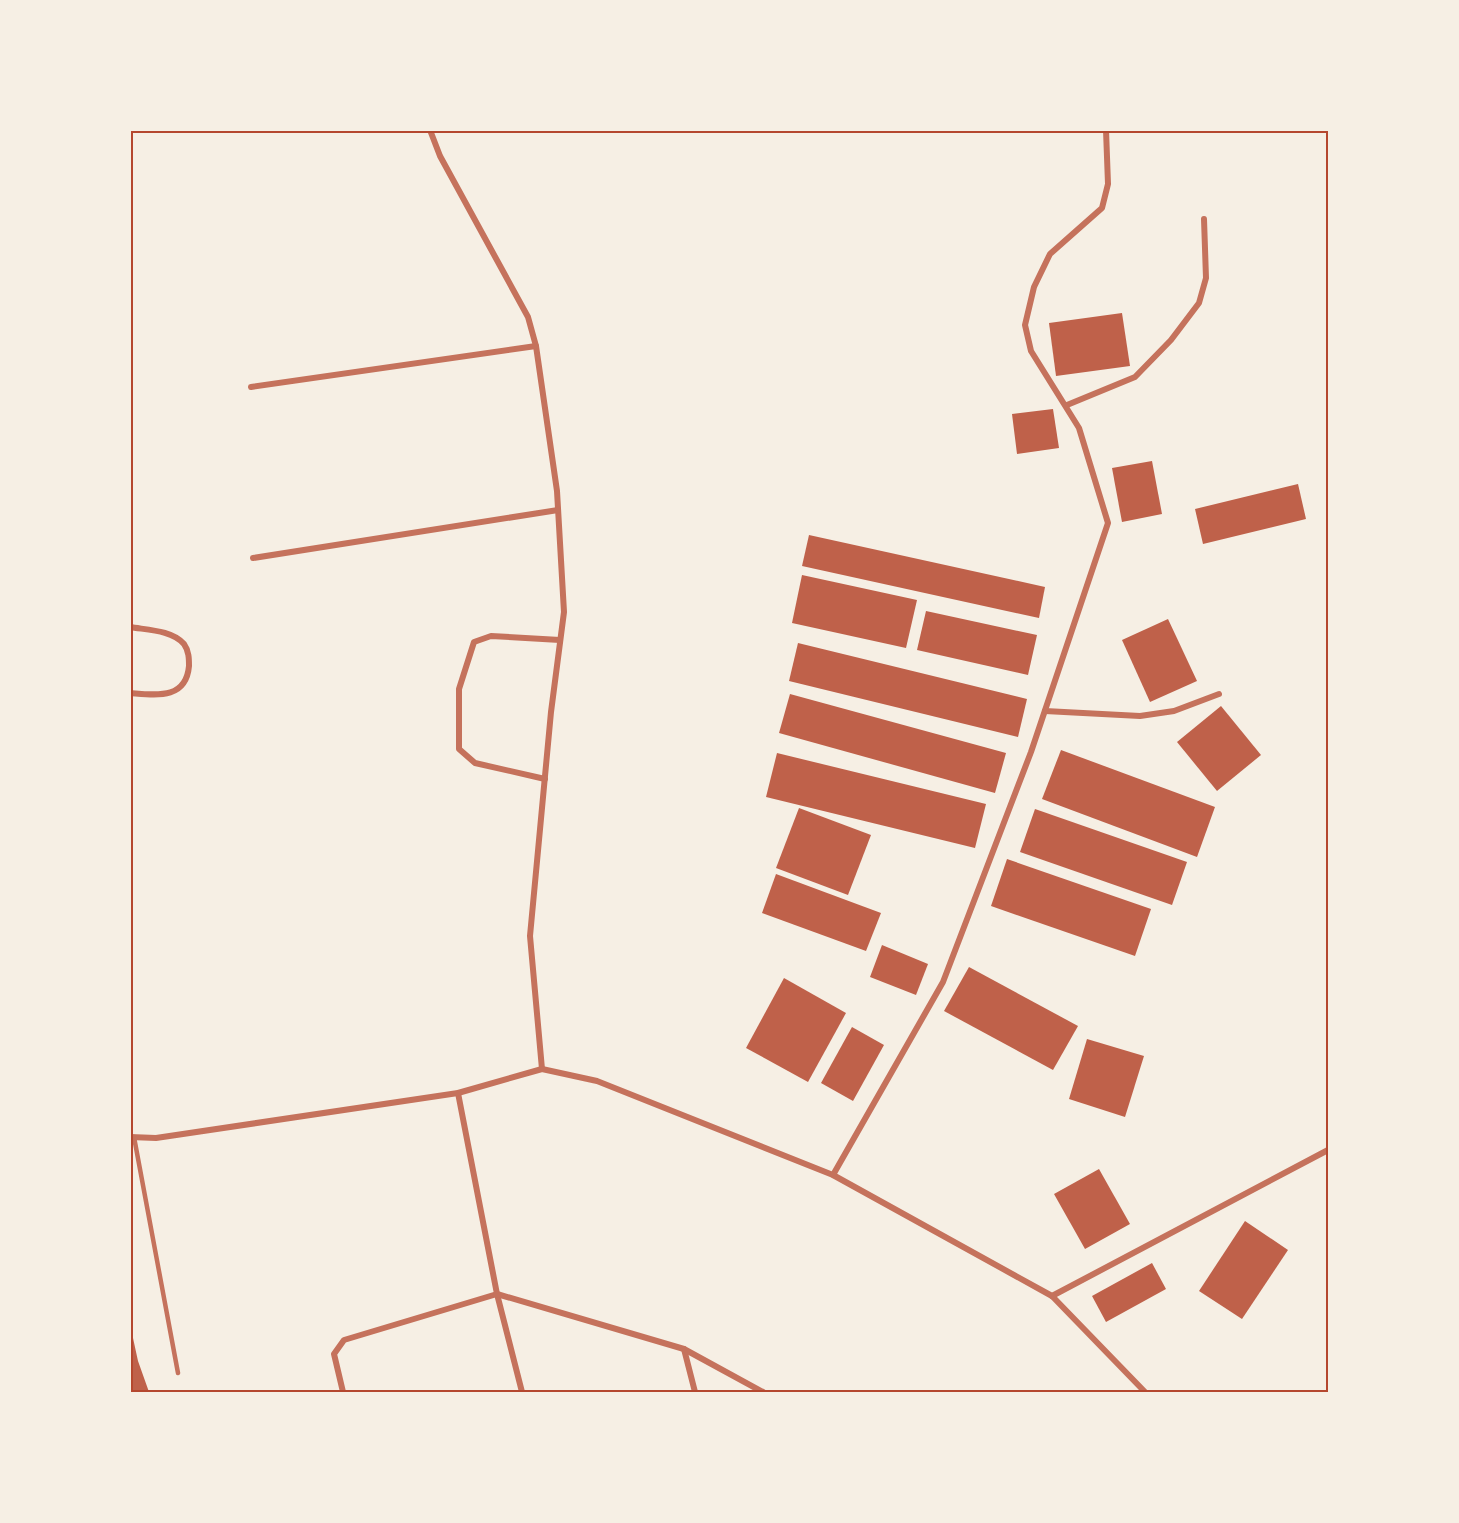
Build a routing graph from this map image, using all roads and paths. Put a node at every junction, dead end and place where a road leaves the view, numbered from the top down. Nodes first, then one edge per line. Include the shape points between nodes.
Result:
1 (430, 130) edge
2 (1106, 130) edge
3 (1204, 219) dead end
4 (536, 346) junction
5 (250, 387) dead end
6 (1067, 405) junction
7 (558, 510) junction
8 (253, 558) dead end
9 (130, 627) edge
10 (560, 640) junction
11 (130, 693) edge
12 (1219, 694) dead end
13 (1045, 711) junction
14 (545, 779) junction
15 (542, 1069) junction
16 (458, 1093) junction
17 (132, 1137) edge
18 (1329, 1150) edge
19 (834, 1175) junction
20 (497, 1294) junction
21 (1052, 1296) junction
22 (684, 1349) junction
23 (178, 1373) dead end
24 (343, 1392) edge
25 (522, 1392) edge
26 (695, 1392) edge
27 (764, 1392) edge
28 (1145, 1392) edge

1 - 4 street via 440,156 528,317
2 - 6 street via 1107,184 1102,208 1050,254 1034,288 1024,325 1031,351
3 - 6 street via 1206,278 1199,303 1172,340 1135,377
4 - 5 street
4 - 7 street
6 - 13 street via 1079,428 1108,523
7 - 8 street
7 - 10 street via 564,612
9 - 11 street via 167,633 183,644 189,656 184,685 177,691 162,696
10 - 14 street
10 - 14 street via 491,636 474,642 459,689 459,749 475,763
12 - 13 street via 1174,711 1140,716
13 - 19 street via 943,982
14 - 15 street via 530,936
15 - 16 street
15 - 19 street via 597,1081
16 - 17 street via 156,1138
16 - 20 street
17 - 23 lane
18 - 21 street
19 - 21 street
20 - 22 street
20 - 24 street via 344,1340 334,1354
20 - 25 street
21 - 28 street
22 - 26 street
22 - 27 street

